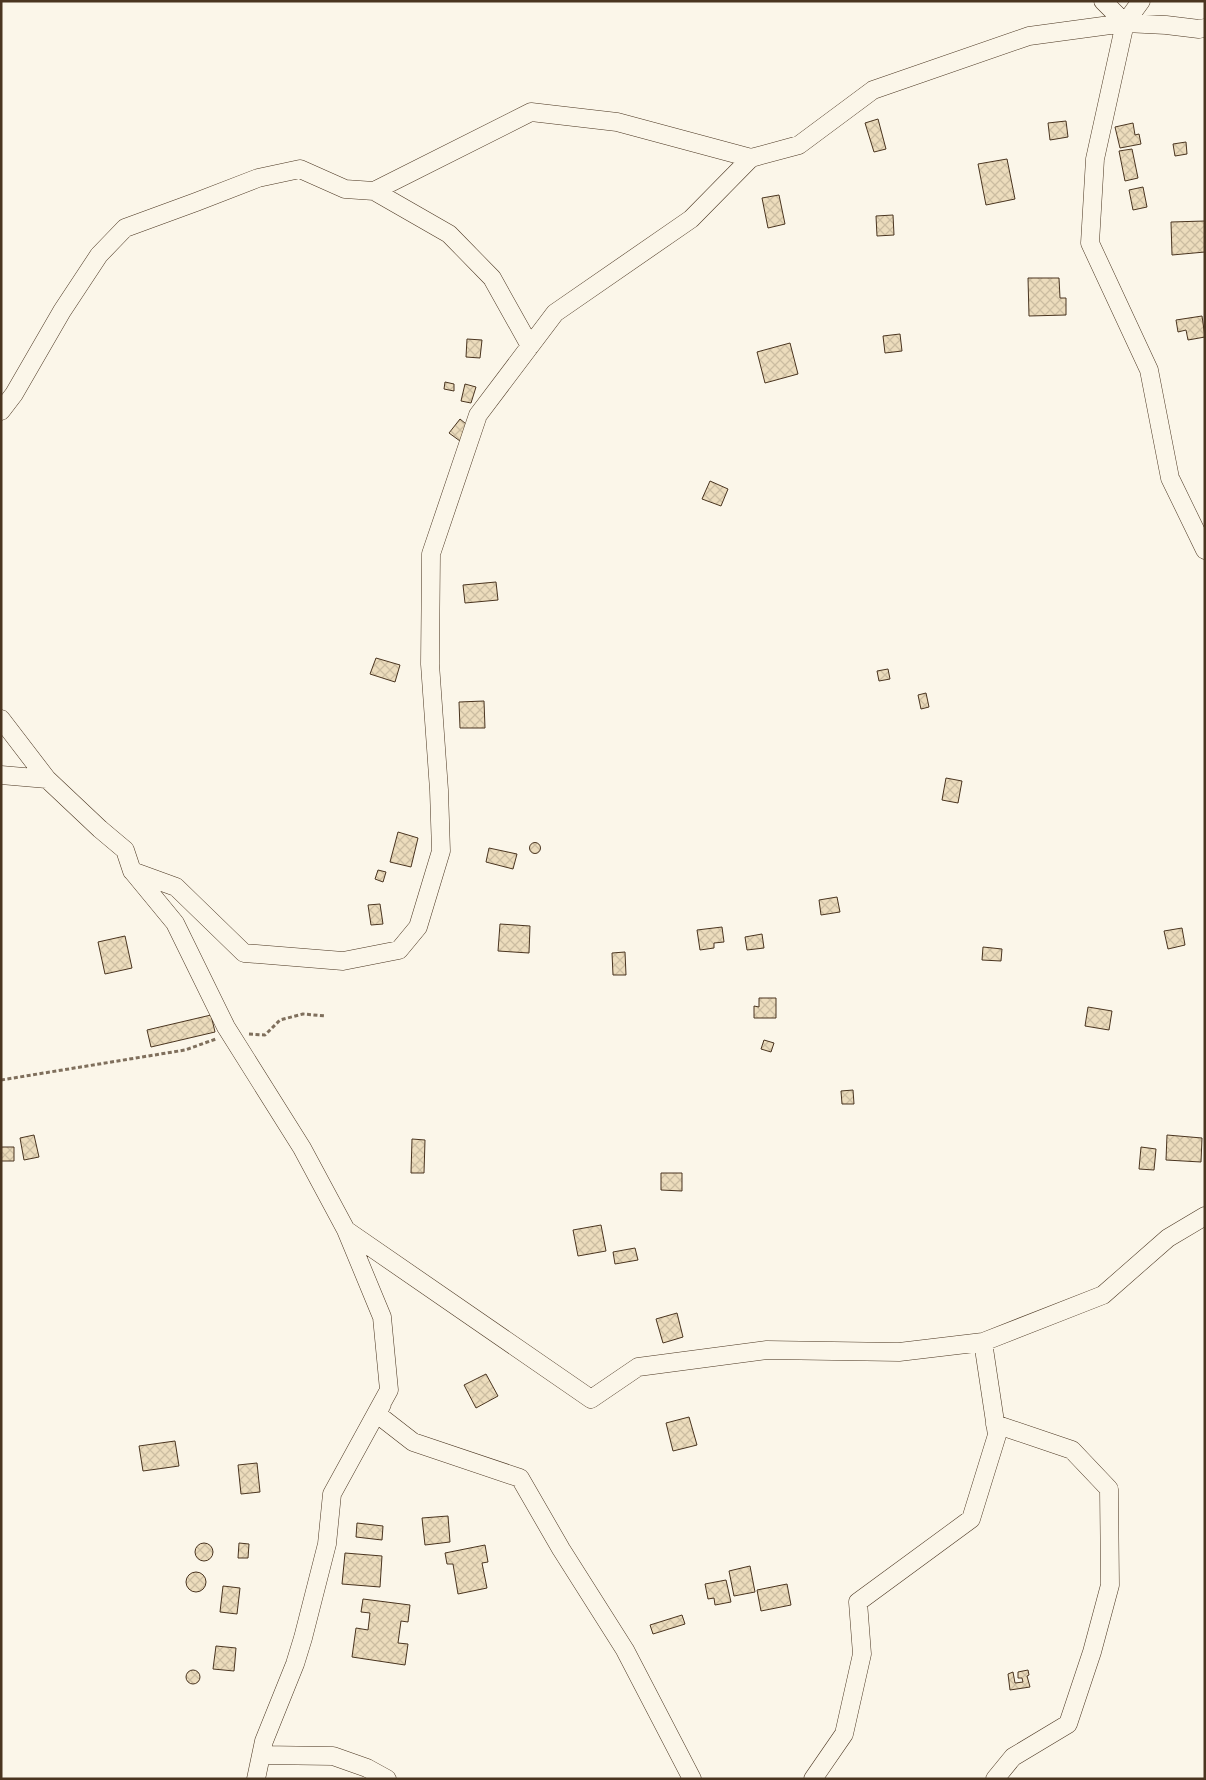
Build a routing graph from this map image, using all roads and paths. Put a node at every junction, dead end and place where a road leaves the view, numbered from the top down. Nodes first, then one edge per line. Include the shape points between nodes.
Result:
1 (1102, 1) edge
2 (1141, 1) edge
3 (1125, 23) junction
4 (1205, 28) edge
5 (751, 158) junction
6 (374, 191) junction
7 (530, 346) junction
8 (1, 411) edge
9 (1205, 550) edge
10 (1, 719) edge
11 (1, 775) edge
12 (47, 779) junction
13 (132, 871) junction
14 (326, 1016) dead end
15 (230, 1034) junction
16 (1, 1080) edge
17 (1205, 1216) edge
18 (346, 1230) junction
19 (983, 1342) junction
20 (389, 1390) junction
21 (995, 1424) junction
22 (262, 1755) junction
23 (256, 1779) edge
24 (387, 1779) edge
25 (692, 1779) edge
26 (813, 1779) edge
27 (995, 1779) edge

1 - 3 street
2 - 3 street
3 - 4 street
3 - 5 street via 1029,36 872,90 799,144
3 - 9 street via 1095,159 1090,243 1149,370 1170,478
5 - 6 street via 617,122 531,112
5 - 7 street via 691,218 555,313
6 - 7 street via 449,234 492,278
6 - 8 street via 345,190 300,169 258,178 125,228 99,255
7 - 13 street via 478,415 431,554 430,664 441,851 418,927 399,950 343,961 244,953 176,887
10 - 12 street
11 - 12 street
12 - 13 street via 125,850
13 - 15 street via 175,924
14 - 15 path via 303,1014 280,1020 265,1035
15 - 16 path via 185,1050
15 - 18 street via 302,1148
17 - 19 street via 1168,1238 1103,1295
18 - 19 street via 591,1399 638,1367 767,1350 899,1352
18 - 20 street via 382,1318
19 - 21 street
20 - 22 street via 332,1494 326,1544 303,1638 264,1741
20 - 25 street via 376,1414 413,1442 520,1478 625,1650
21 - 26 street via 997,1435 971,1519 858,1602 862,1654 844,1734
21 - 27 street via 1072,1450 1109,1490 1110,1585 1068,1724 1013,1757
22 - 23 street
22 - 24 street via 334,1756

